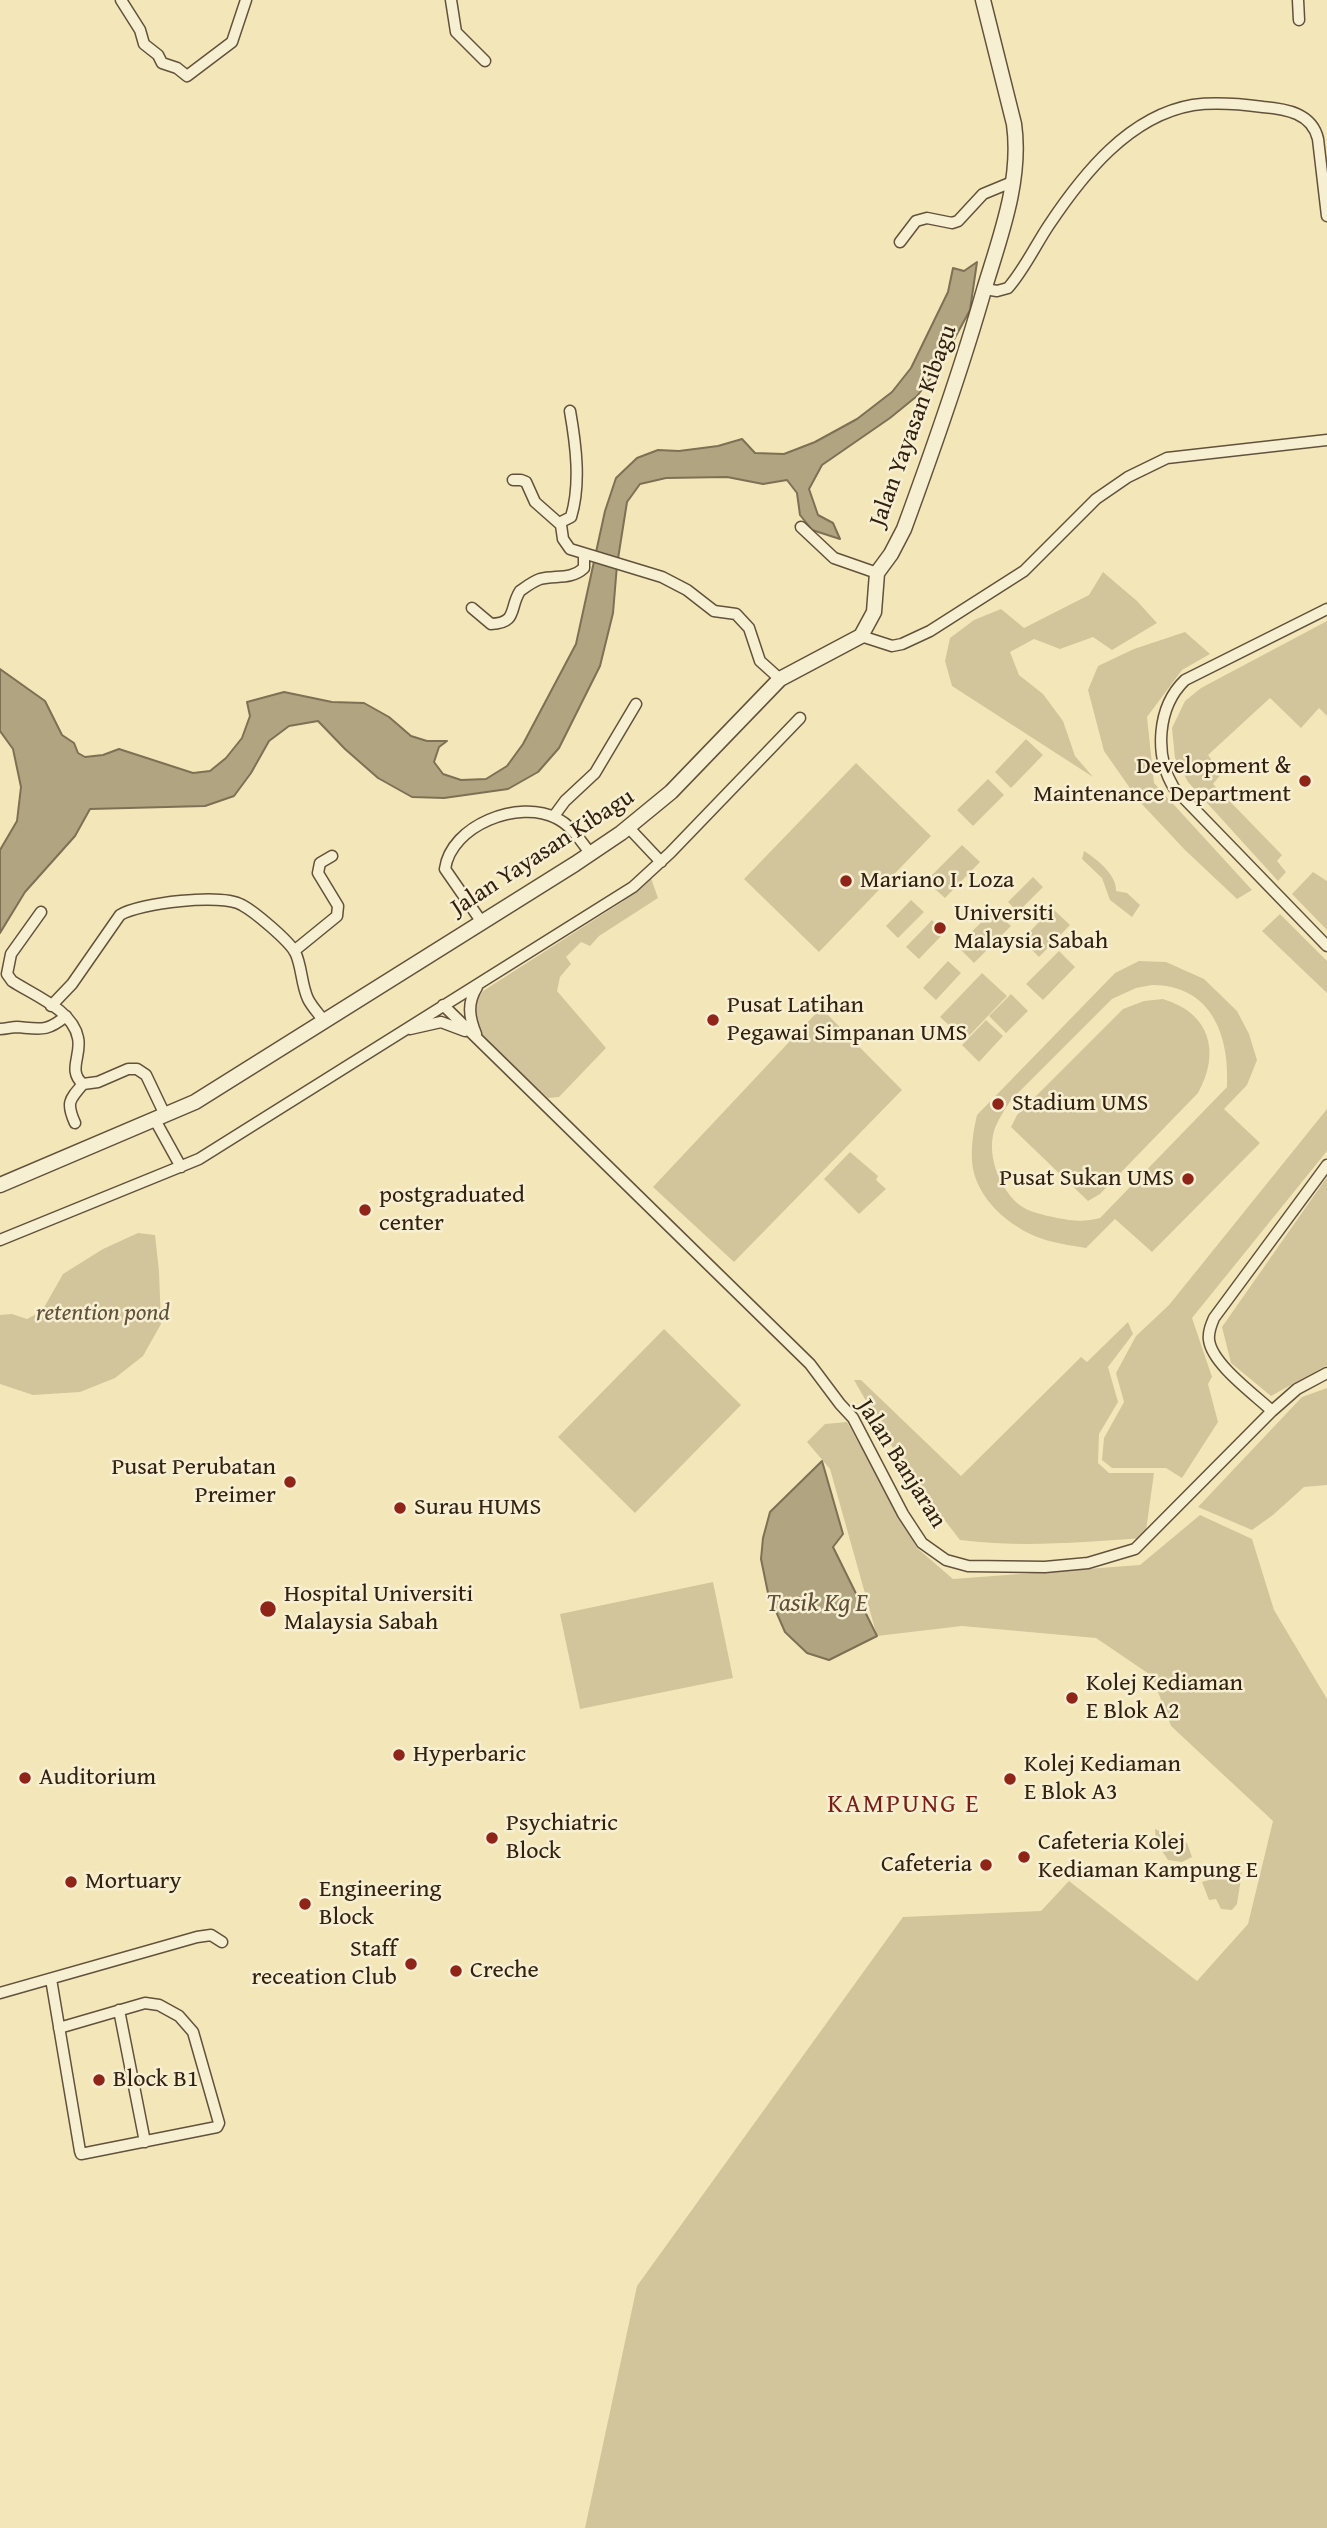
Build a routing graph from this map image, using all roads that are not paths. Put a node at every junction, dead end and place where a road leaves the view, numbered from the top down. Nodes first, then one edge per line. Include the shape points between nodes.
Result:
1 (121, 0) edge
2 (246, 0) edge
3 (451, 0) edge
4 (983, 0) edge
5 (1298, 0) edge
6 (1299, 20) dead end
7 (485, 61) dead end
8 (1012, 182) junction
9 (1327, 216) edge
10 (900, 242) dead end
11 (985, 289) junction
12 (570, 411) dead end
13 (1327, 440) edge
14 (513, 480) dead end
15 (559, 523) junction
16 (801, 527) dead end
17 (588, 555) junction
18 (877, 573) junction
19 (472, 608) dead end
20 (1327, 609) edge
21 (861, 636) junction
22 (780, 679) junction
23 (635, 704) dead end
24 (800, 718) dead end
25 (554, 816) junction
26 (628, 827) junction
27 (590, 853) junction
28 (332, 856) dead end
29 (661, 862) junction
30 (41, 912) dead end
31 (481, 921) junction
32 (1327, 947) edge
33 (294, 951) junction
34 (478, 984) junction
35 (443, 1005) junction
36 (51, 1006) junction
37 (66, 1016) junction
38 (324, 1021) junction
39 (0, 1029) edge
40 (404, 1030) junction
41 (479, 1040) junction
42 (83, 1084) junction
43 (160, 1118) junction
44 (75, 1123) dead end
45 (1327, 1165) edge
46 (181, 1167) junction
47 (0, 1185) edge
48 (0, 1240) edge
49 (1327, 1373) edge
50 (1272, 1411) junction
51 (222, 1942) dead end
52 (51, 1979) junction
53 (0, 1993) edge
54 (119, 2010) junction
55 (59, 2028) junction
56 (145, 2142) junction

1 - 2 street via 144,44 162,63 187,76 232,42
3 - 7 street via 456,32
4 - 8 street, Jalan Yayasan Kibagu via 1014,124 1017,155
5 - 6 street
8 - 10 street via 983,194 958,221 916,221
8 - 11 street, Jalan Yayasan Kibagu
9 - 11 street via 1318,139 1308,120 1274,108 1191,106 1152,120 1122,139 1061,207 1008,288
11 - 18 street, Jalan Yayasan Kibagu via 904,529
12 - 15 street via 575,490 571,517
13 - 21 street via 1167,458 1096,499 1024,571 930,631 892,646
14 - 15 street via 526,482 535,502
15 - 17 street via 566,546
16 - 18 street via 834,558
17 - 19 street via 578,573 542,579 520,591 512,615 503,622 491,624
17 - 22 street via 676,583 714,611 736,614 750,628 760,661
18 - 21 street, Jalan Yayasan Kibagu via 874,612
20 - 32 street via 1185,680 1174,691 1164,714 1162,756 1174,788
21 - 22 street, Jalan Yayasan Kibagu
22 - 26 street, Jalan Yayasan Kibagu via 684,780
23 - 25 street via 595,773
24 - 29 street
25 - 27 street via 567,824
25 - 31 street via 536,811 503,814 464,834 445,869
26 - 27 street, Jalan Yayasan Kibagu
26 - 29 street
27 - 31 street, Jalan Yayasan Kibagu
28 - 33 street via 320,863 318,873 338,906 337,916
29 - 34 street via 633,887
30 - 36 street via 11,954 7,975
31 - 38 street, Jalan Yayasan Kibagu
33 - 36 street via 242,905 228,901 200,900 129,910 110,927 72,984
33 - 38 street via 307,997
34 - 35 street
34 - 41 street via 470,998 470,1012
35 - 40 street
35 - 41 street, Jalan Banjaran
36 - 37 street
37 - 39 street via 45,1029
37 - 42 street via 78,1037 74,1070
38 - 43 street, Jalan Yayasan Kibagu via 224,1085
40 - 41 street via 441,1022
40 - 46 street
41 - 50 street, Jalan Banjaran via 810,1364 853,1418 922,1543 946,1560 968,1566 1045,1567 1088,1563 1135,1549
42 - 43 street via 137,1069 146,1075
42 - 44 street via 69,1102
43 - 46 street
43 - 47 street, Jalan Yayasan Kibagu
45 - 50 street via 1214,1318 1210,1330 1209,1342 1217,1360
46 - 48 street
49 - 50 street, Jalan Banjaran via 1297,1389
51 - 52 street via 211,1935 197,1937
52 - 53 street
52 - 55 street
54 - 55 street
54 - 56 street
54 - 56 street via 152,2003 180,2016 193,2032 219,2123
55 - 56 street via 81,2154

